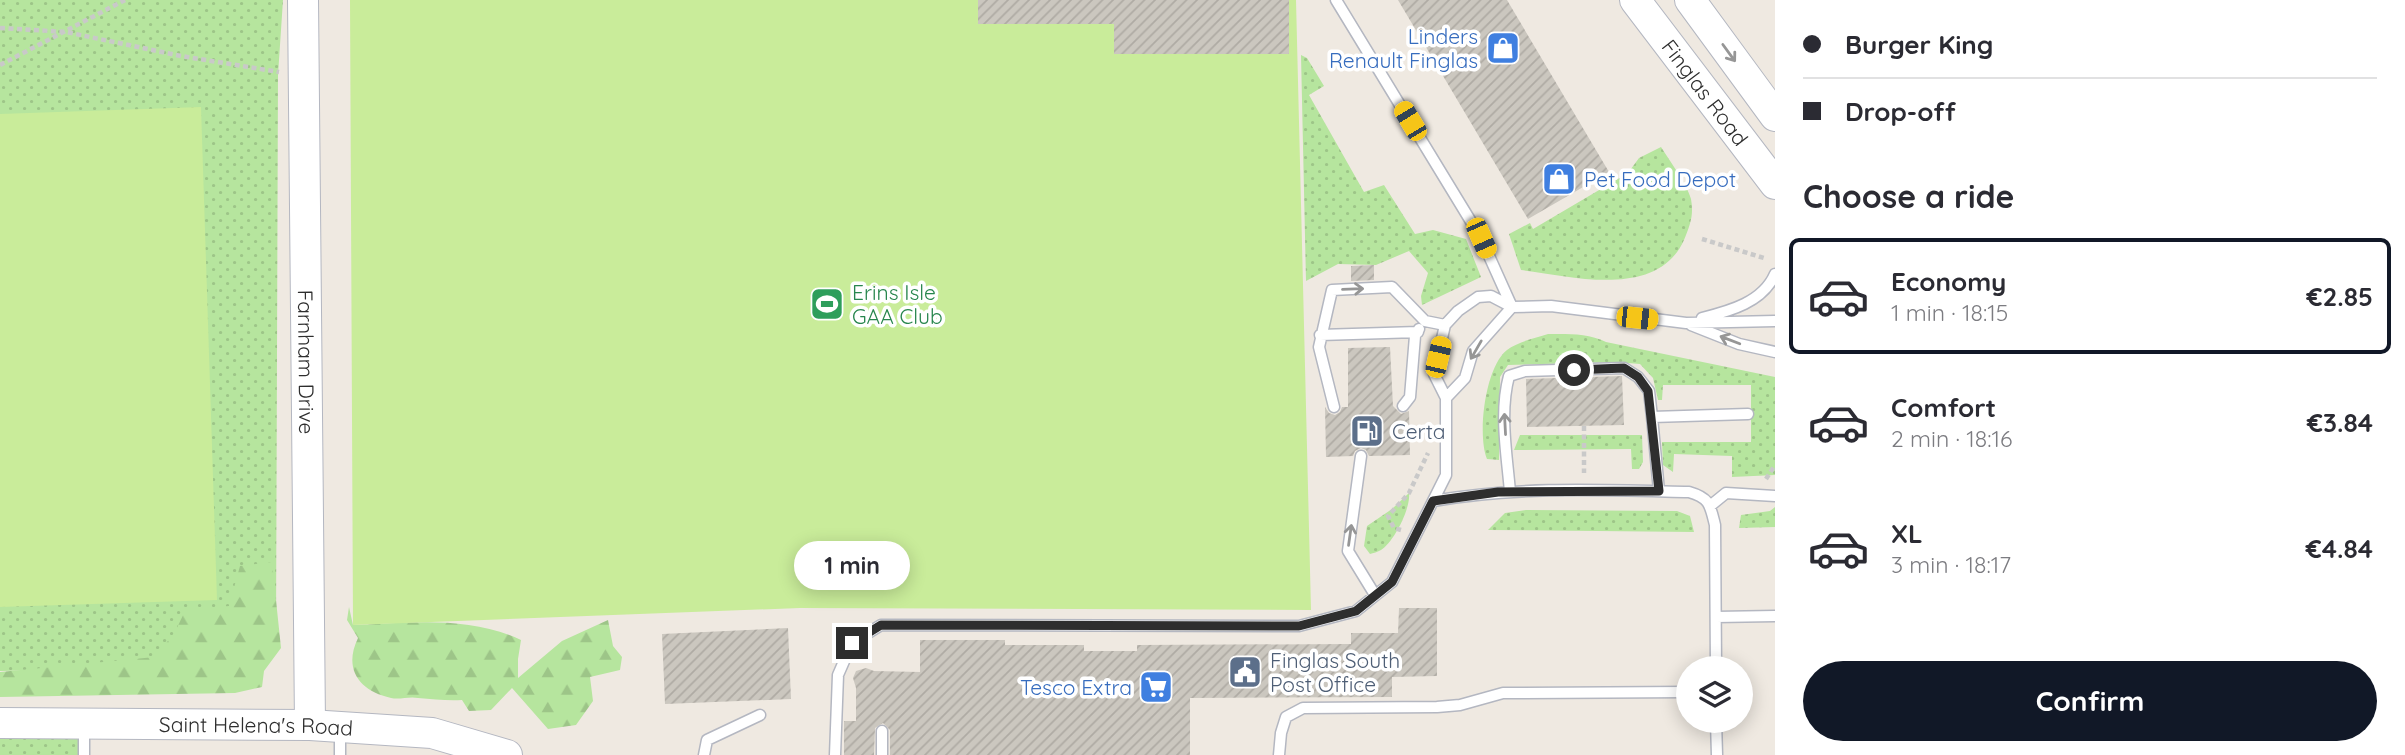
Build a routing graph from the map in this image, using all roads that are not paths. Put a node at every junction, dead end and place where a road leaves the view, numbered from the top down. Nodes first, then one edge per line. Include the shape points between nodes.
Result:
1 (303, 0) edge
2 (1336, 0) edge
3 (1635, 0) edge
4 (1689, 0) edge
5 (1775, 116) edge
6 (1775, 184) edge
7 (1775, 274) edge
8 (1512, 307) junction
9 (1425, 321) junction
10 (1775, 321) edge
11 (1686, 323) junction
12 (1445, 325) junction
13 (1418, 332) junction
14 (1320, 335) junction
15 (1775, 352) edge
16 (1446, 398) junction
17 (1403, 405) dead end
18 (1334, 407) dead end
19 (1748, 414) dead end
20 (1652, 417) junction
21 (1361, 456) dead end
22 (1659, 491) junction
23 (1510, 492) junction
24 (1775, 496) edge
25 (1433, 501) junction
26 (1710, 506) junction
27 (1375, 595) junction
28 (1775, 616) edge
29 (1716, 617) junction
30 (1716, 656) edge
31 (1676, 692) edge
32 (760, 715) dead end
33 (0, 723) edge
34 (84, 723) junction
35 (310, 725) junction
36 (882, 731) dead end
37 (1716, 733) edge
38 (340, 741) edge
39 (84, 755) edge
40 (507, 755) edge
41 (704, 755) edge
42 (835, 755) edge
43 (882, 755) edge
44 (1279, 755) edge
45 (1717, 755) edge

1 - 35 street, Farnham Drive
2 - 8 lane via 1481,238
3 - 6 street, Finglas Road
4 -> 5 street, Finglas Road
7 - 11 lane via 1762,293 1730,311
8 - 11 lane via 1551,306
8 - 12 lane via 1491,296 1478,297
8 -> 16 lane via 1473,351 1465,378
9 - 12 lane
9 - 13 lane
14 -> 9 lane via 1332,290 1392,287
10 - 11 lane
15 -> 11 lane via 1739,344
12 - 16 lane via 1434,374
13 - 14 lane
13 - 17 lane via 1410,397
14 - 18 lane
16 - 25 lane via 1446,475
19 - 20 lane
20 - 22 lane
23 -> 20 lane via 1504,414 1509,376 1525,371 1624,368 1648,391
27 -> 21 lane via 1348,551
22 - 23 lane
22 - 26 lane via 1703,496
23 - 25 lane
24 - 26 lane via 1726,493
25 - 27 lane via 1392,582
26 - 29 lane
27 - 42 lane via 1356,611 1299,626 881,625 852,643 838,675
28 - 29 lane
29 - 30 lane
31 - 44 lane via 1503,693 1437,707 1303,708 1286,717
32 - 41 lane via 707,740
33 - 34 street, Saint Helena's Road
34 - 35 street, Saint Helena's Road
34 - 39 lane
35 - 38 street, Saint Helena's Road
36 - 43 lane
37 - 45 lane
38 - 40 street, Saint Helena's Road via 432,733

